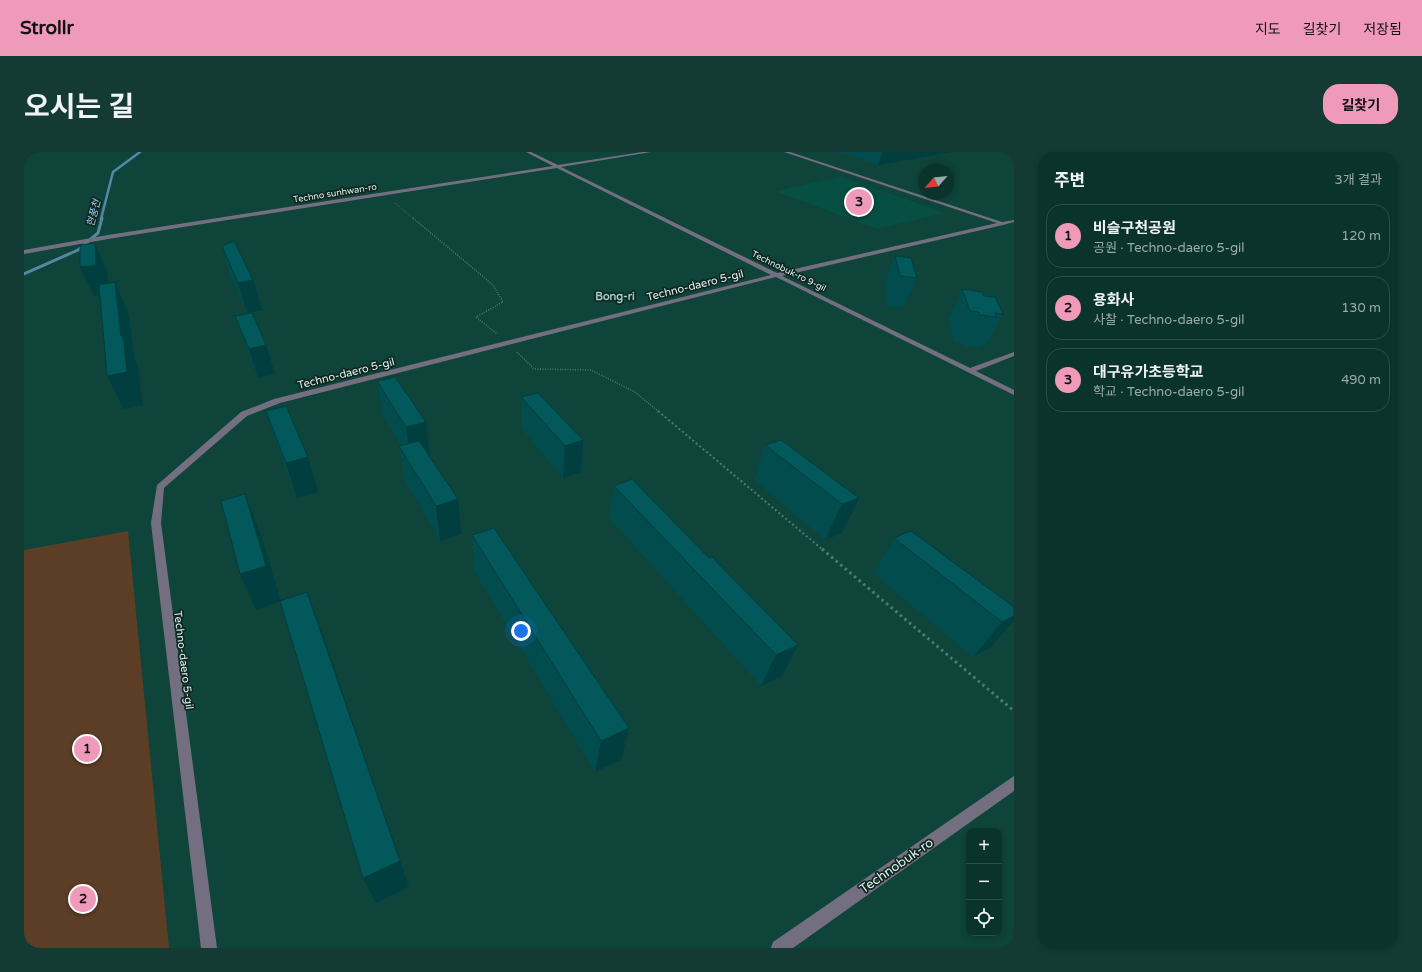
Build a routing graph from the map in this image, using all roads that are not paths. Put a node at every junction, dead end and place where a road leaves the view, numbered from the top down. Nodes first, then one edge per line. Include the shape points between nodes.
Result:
1 (528, 152) edge
2 (625, 152) edge
3 (649, 152) edge
4 (786, 152) edge
5 (554, 165) junction
6 (1014, 221) edge
7 (1002, 224) junction
8 (1014, 228) edge
9 (24, 247) edge
10 (24, 252) edge
11 (778, 276) junction
12 (1014, 354) edge
13 (970, 371) junction
14 (1014, 393) edge
15 (1014, 783) edge
16 (209, 948) edge
17 (779, 948) edge

1 - 5 street, Technobuk-ro 9-gil
2 - 5 street, Techno sunhwan-ro
3 - 5 street, Techno sunhwan-ro
4 - 7 street
5 - 9 street, Techno sunhwan-ro
5 - 10 street, Techno sunhwan-ro
5 - 11 street, Technobuk-ro 9-gil
6 - 7 street, Techno-daero 5-gil
7 - 8 street
7 - 11 street, Techno-daero 5-gil
11 - 13 street, Technobuk-ro 9-gil
11 - 16 street, Techno-daero 5-gil via 277,401 244,414 160,486 156,523
12 - 13 street
13 - 14 street, Technobuk-ro 9-gil
15 - 17 street, Technobuk-ro

